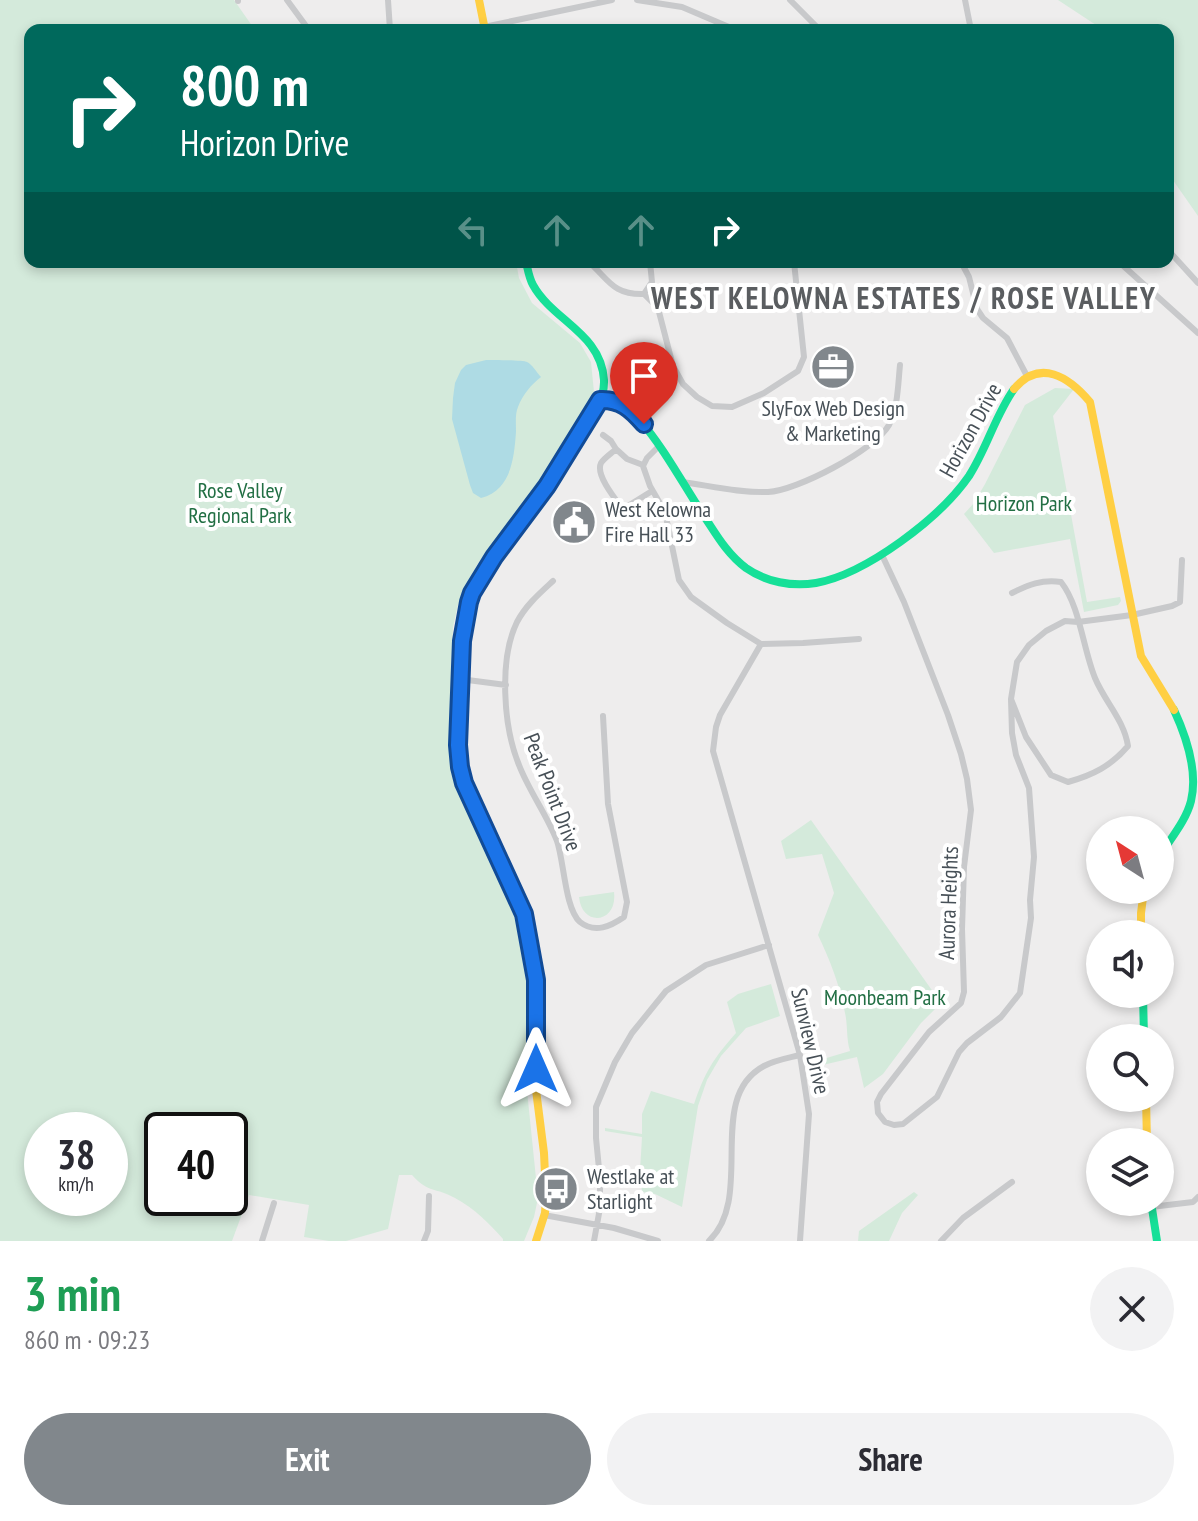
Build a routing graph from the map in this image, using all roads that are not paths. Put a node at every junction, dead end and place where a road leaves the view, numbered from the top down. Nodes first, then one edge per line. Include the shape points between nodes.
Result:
1 (287, 0) edge
2 (388, 0) edge
3 (479, 0) edge
4 (612, 0) edge
5 (637, 0) edge
6 (790, 0) edge
7 (965, 0) edge
8 (305, 24) edge
9 (390, 24) edge
10 (483, 24) edge
11 (506, 24) edge
12 (722, 24) edge
13 (814, 24) edge
14 (970, 24) edge
15 (1174, 257) edge
16 (527, 268) edge
17 (595, 268) edge
18 (651, 268) edge
19 (795, 268) edge
20 (964, 268) edge
21 (1126, 268) edge
22 (1198, 283) edge
23 (644, 294) junction
24 (1198, 333) edge
25 (900, 365) dead end
26 (1027, 376) junction
27 (600, 400) junction
28 (603, 435) dead end
29 (659, 446) junction
30 (616, 449) junction
31 (643, 465) junction
32 (682, 482) junction
33 (652, 491) junction
34 (882, 555) junction
35 (1182, 560) dead end
36 (553, 581) dead end
37 (1012, 593) dead end
38 (1132, 615) junction
39 (1078, 622) junction
40 (859, 639) dead end
41 (761, 644) junction
42 (460, 679) junction
43 (506, 685) junction
44 (1011, 699) junction
45 (603, 716) dead end
46 (1174, 832) edge
47 (769, 945) junction
48 (800, 1055) junction
49 (1012, 1182) dead end
50 (429, 1196) dead end
51 (1198, 1197) edge
52 (274, 1203) dead end
53 (1174, 1203) edge
54 (544, 1215) junction
55 (1153, 1216) edge
56 (597, 1225) junction
57 (262, 1241) edge
58 (424, 1241) edge
59 (536, 1241) edge
60 (594, 1241) edge
61 (658, 1241) edge
62 (709, 1241) edge
63 (800, 1241) edge
64 (941, 1241) edge
65 (1157, 1241) edge

1 - 8 street
2 - 9 street
3 - 10 street
4 - 11 street
5 - 12 street via 682,7
6 - 13 street
7 - 14 street
15 - 22 street
16 - 27 street via 535,288 585,336 599,357 604,382
17 - 23 street via 628,295
18 - 23 street via 652,282
19 - 23 street via 804,357 798,371 732,407 712,406 683,384 658,308
20 - 26 street via 977,309 1007,338
21 - 24 street
25 - 32 street via 888,427 819,476 772,492
26 - 34 street, Horizon Drive via 1014,387 955,493
26 - 38 street, Horizon Drive via 1067,377 1090,402
27 - 29 street, Horizon Drive via 630,408
27 - 42 street via 472,593
28 - 30 street
29 - 31 street
29 - 32 street, Horizon Drive
30 - 31 street
30 - 33 street via 600,471 623,509
31 - 33 street
32 - 34 street, Horizon Drive via 737,563 775,582 830,581
33 - 41 street via 665,512 684,588
34 - 44 street, Aurora Heights via 948,715 971,810 964,867 964,992 961,1003 929,1032 881,1094 878,1113 894,1125 903,1124 937,1097 959,1052 1001,1017 1020,993 1034,857 1029,788 1016,755
35 - 38 street via 1180,602
36 - 43 street, Peak Point Drive via 518,621 507,653
37 - 39 street via 1038,582 1061,582
38 - 39 street
38 - 46 street, Horizon Drive via 1141,656 1173,707 1191,761 1191,803
39 - 44 street via 1065,621 1029,645 1017,662
39 - 44 street via 1096,681 1126,732 1128,746 1116,760 1068,782 1051,775 1026,737
40 - 41 street
41 - 47 street, Sunview Drive via 720,715 713,751
42 - 43 street
42 - 54 street via 458,745 464,783 524,914 536,980
43 - 45 street, Peak Point Drive via 518,763 557,842 572,909 579,921 594,929 624,917 627,902 608,804
47 - 48 street, Sunview Drive
47 - 56 street via 706,965 666,991 632,1033 596,1107
48 - 62 street via 763,1066 743,1085 733,1121 729,1202 723,1224
48 - 63 street, Sunview Drive via 809,1114
49 - 64 street
50 - 58 street
51 - 53 street
52 - 57 street
54 - 56 street
54 - 59 street
55 - 65 street
56 - 60 street
56 - 61 street

